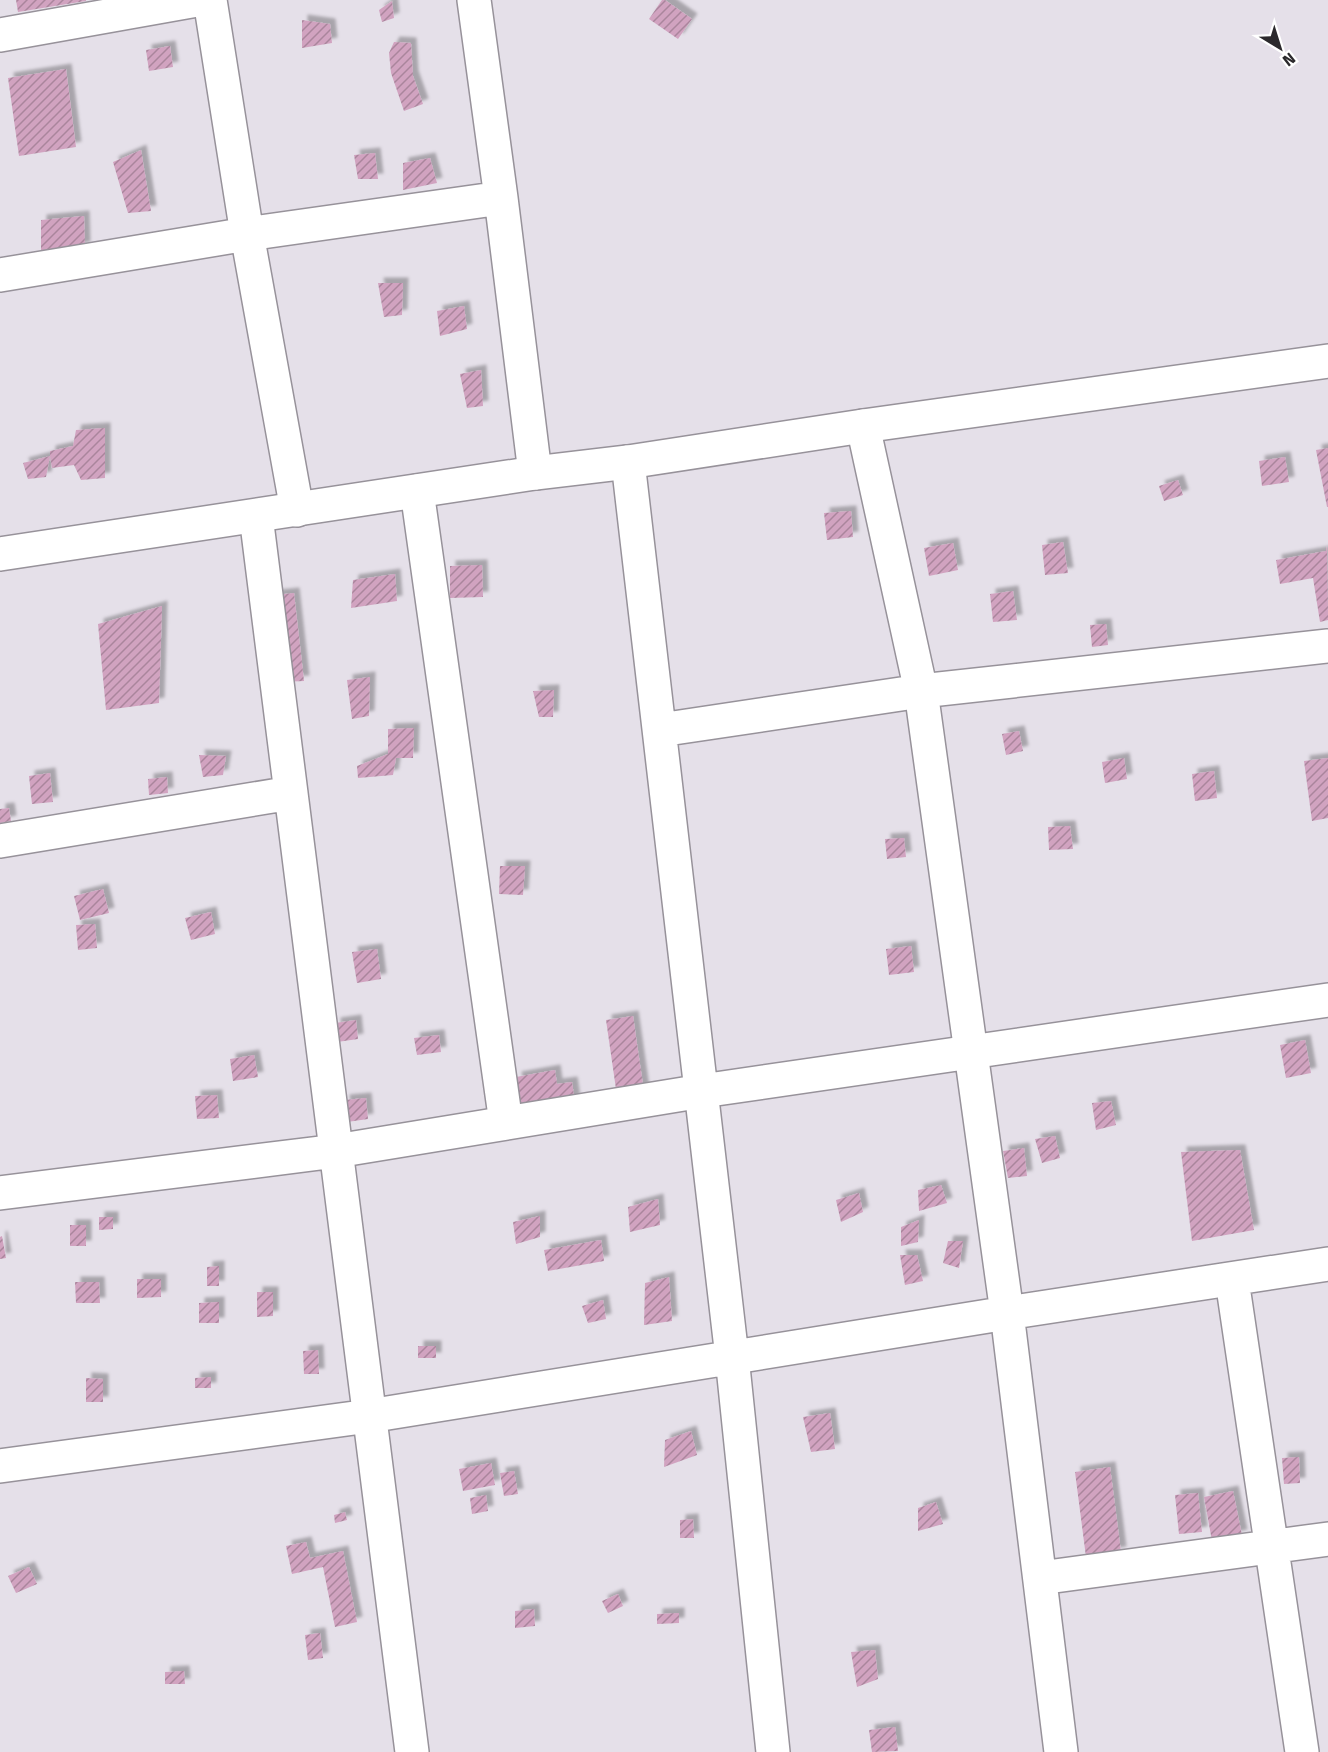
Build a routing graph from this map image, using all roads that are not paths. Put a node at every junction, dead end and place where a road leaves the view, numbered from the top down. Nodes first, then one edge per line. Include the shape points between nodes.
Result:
1 (197, 0) edge
2 (210, 0) edge
3 (474, 0) edge
4 (0, 35) edge
5 (501, 198) junction
6 (247, 234) junction
7 (0, 275) edge
8 (1328, 361) edge
9 (862, 426) junction
10 (628, 462) junction
11 (535, 473) junction
12 (417, 492) junction
13 (297, 510) junction
14 (256, 516) junction
15 (0, 554) edge
16 (1328, 646) edge
17 (921, 691) junction
18 (660, 730) junction
19 (291, 793) junction
20 (0, 841) edge
21 (1328, 1000) edge
22 (971, 1052) junction
23 (702, 1091) junction
24 (506, 1123) junction
25 (336, 1151) junction
26 (0, 1193) edge
27 (1328, 1264) edge
28 (1232, 1280) junction
29 (1007, 1313) junction
30 (732, 1357) junction
31 (369, 1416) junction
32 (0, 1466) edge
33 (1328, 1539) edge
34 (1271, 1548) junction
35 (1040, 1578) junction
36 (411, 1752) edge
37 (773, 1752) edge
38 (1061, 1752) edge
39 (1302, 1752) edge

1 - 4 street
2 - 6 street
3 - 5 street
5 - 6 street
5 - 11 street
6 - 7 street
6 - 13 street
8 - 9 street
9 - 10 street
9 - 17 street
10 - 11 street
10 - 18 street
11 - 12 street
12 - 13 street
12 - 24 street
13 - 14 street
14 - 15 street
14 - 19 street
16 - 17 street
17 - 18 street
17 - 22 street
18 - 23 street
19 - 20 street
19 - 25 street
21 - 22 street
22 - 23 street
22 - 29 street
23 - 24 street
23 - 30 street
24 - 25 street
25 - 26 street
25 - 31 street
27 - 28 street
28 - 29 street
28 - 34 street
29 - 30 street
29 - 35 street
30 - 31 street
30 - 37 street
31 - 32 street
31 - 36 street
33 - 34 street
34 - 35 street
34 - 39 street
35 - 38 street

